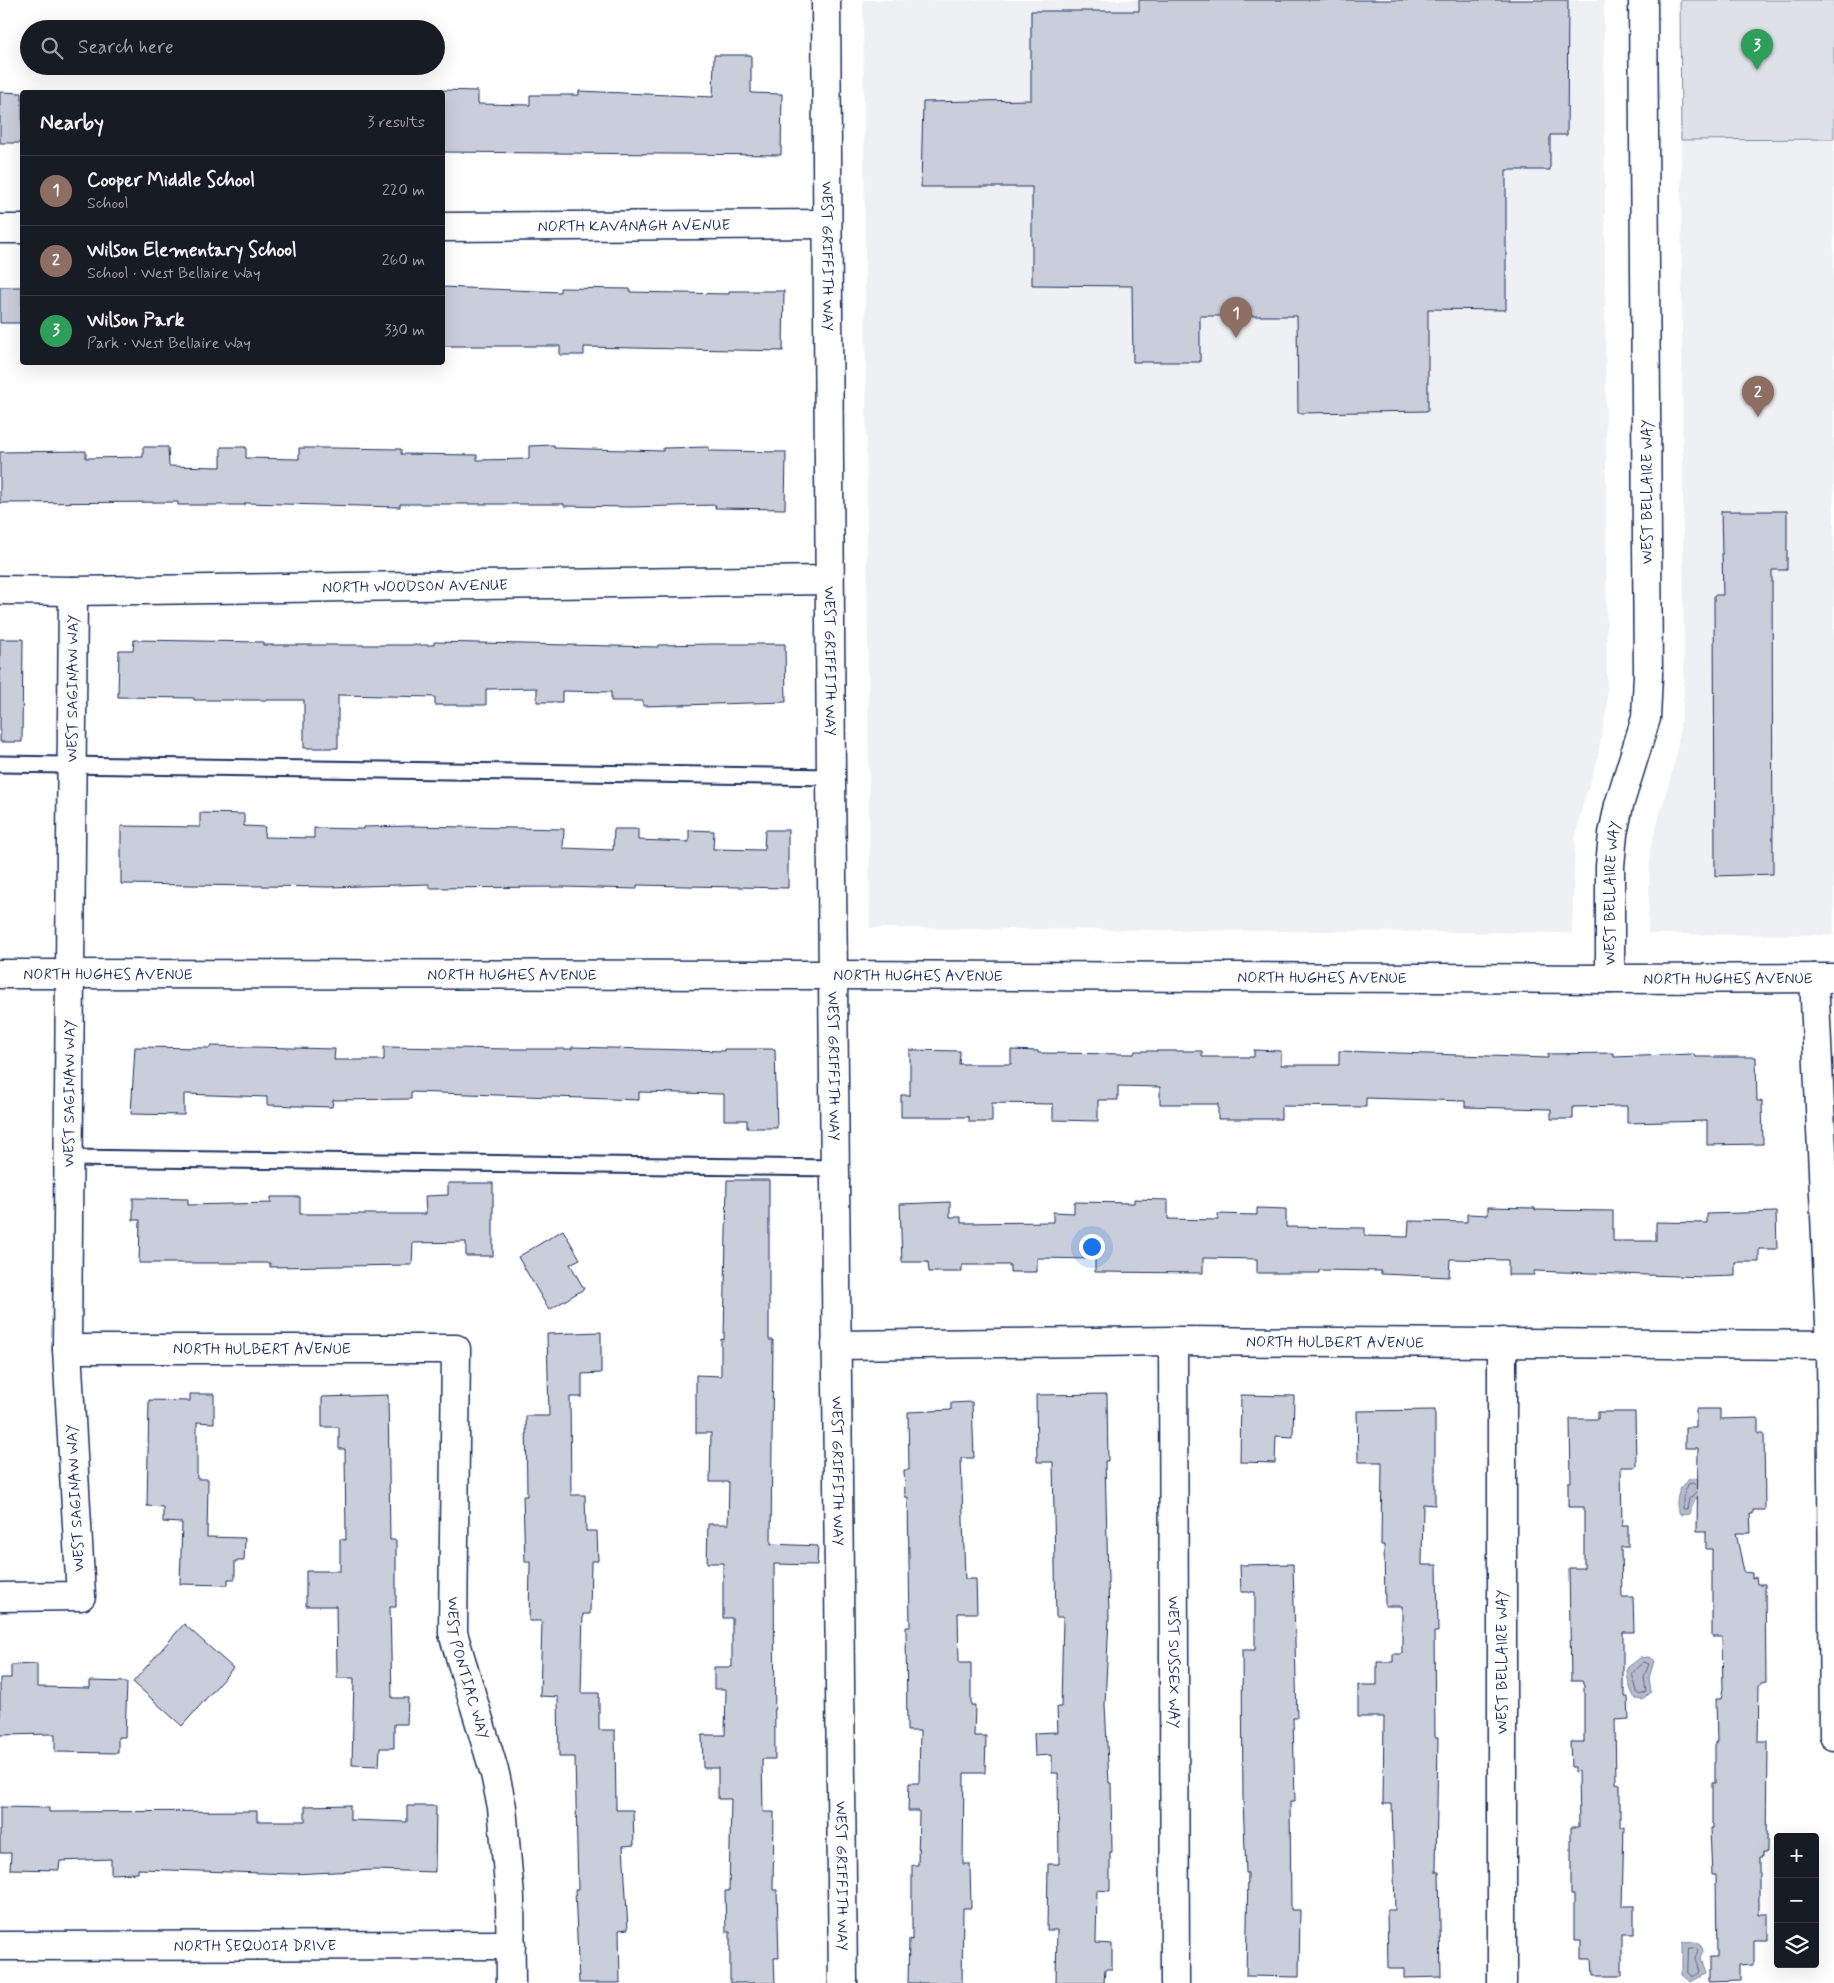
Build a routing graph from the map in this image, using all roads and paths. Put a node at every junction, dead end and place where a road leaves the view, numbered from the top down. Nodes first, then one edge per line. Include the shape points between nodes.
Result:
1 (826, 0) edge
2 (1643, 0) edge
3 (826, 224) junction
4 (445, 226) edge
5 (0, 229) edge
6 (20, 229) edge
7 (829, 580) junction
8 (0, 590) edge
9 (73, 591) junction
10 (0, 764) edge
11 (71, 765) junction
12 (831, 777) junction
13 (0, 974) edge
14 (71, 974) junction
15 (833, 975) junction
16 (1824, 978) edge
17 (1610, 980) junction
18 (69, 1158) junction
19 (836, 1168) junction
20 (1173, 1341) junction
21 (1502, 1342) junction
22 (836, 1345) junction
23 (1832, 1345) edge
24 (67, 1350) junction
25 (456, 1350) joint
26 (0, 1597) edge
27 (1834, 1736) edge
28 (511, 1945) junction
29 (0, 1946) edge
30 (511, 1983) edge
31 (843, 1983) edge
32 (1175, 1983) edge
33 (1502, 1983) edge

1 - 3 street, WEST GRIFFITH WAY
2 - 17 street, WEST BELLAIRE WAY via 1648,675 1646,718 1613,834
3 - 4 street, NORTH KAVANAGH AVENUE
3 - 7 street, WEST GRIFFITH WAY
5 - 6 street
7 - 9 street, NORTH WOODSON AVENUE
7 - 12 street, WEST GRIFFITH WAY
8 - 9 street, NORTH WOODSON AVENUE
9 - 11 street, WEST SAGINAW WAY
10 - 11 lane
11 - 12 lane
11 - 14 street, WEST SAGINAW WAY
12 - 15 street, WEST GRIFFITH WAY
13 - 14 street, NORTH HUGHES AVENUE
14 - 15 street, NORTH HUGHES AVENUE
14 - 18 street, WEST SAGINAW WAY
15 - 17 street, NORTH HUGHES AVENUE
15 - 19 street, WEST GRIFFITH WAY
16 - 17 street, NORTH HUGHES AVENUE
16 - 23 street
18 - 19 lane
18 - 24 street, WEST SAGINAW WAY
19 - 22 street, WEST GRIFFITH WAY
20 - 21 street, NORTH HULBERT AVENUE
20 - 22 street, NORTH HULBERT AVENUE
20 - 32 street, WEST SUSSEX WAY
21 - 23 street, NORTH HULBERT AVENUE
21 - 33 street, WEST BELLAIRE WAY
22 - 31 street, WEST GRIFFITH WAY
23 - 27 street
24 - 25 street, NORTH HULBERT AVENUE
24 - 26 street, WEST SAGINAW WAY via 81,1596
25 - 28 street, WEST PONTIAC WAY via 454,1633 502,1807 510,1889
28 - 29 street, NORTH SEQUOIA DRIVE
28 - 30 street, WEST PONTIAC WAY

